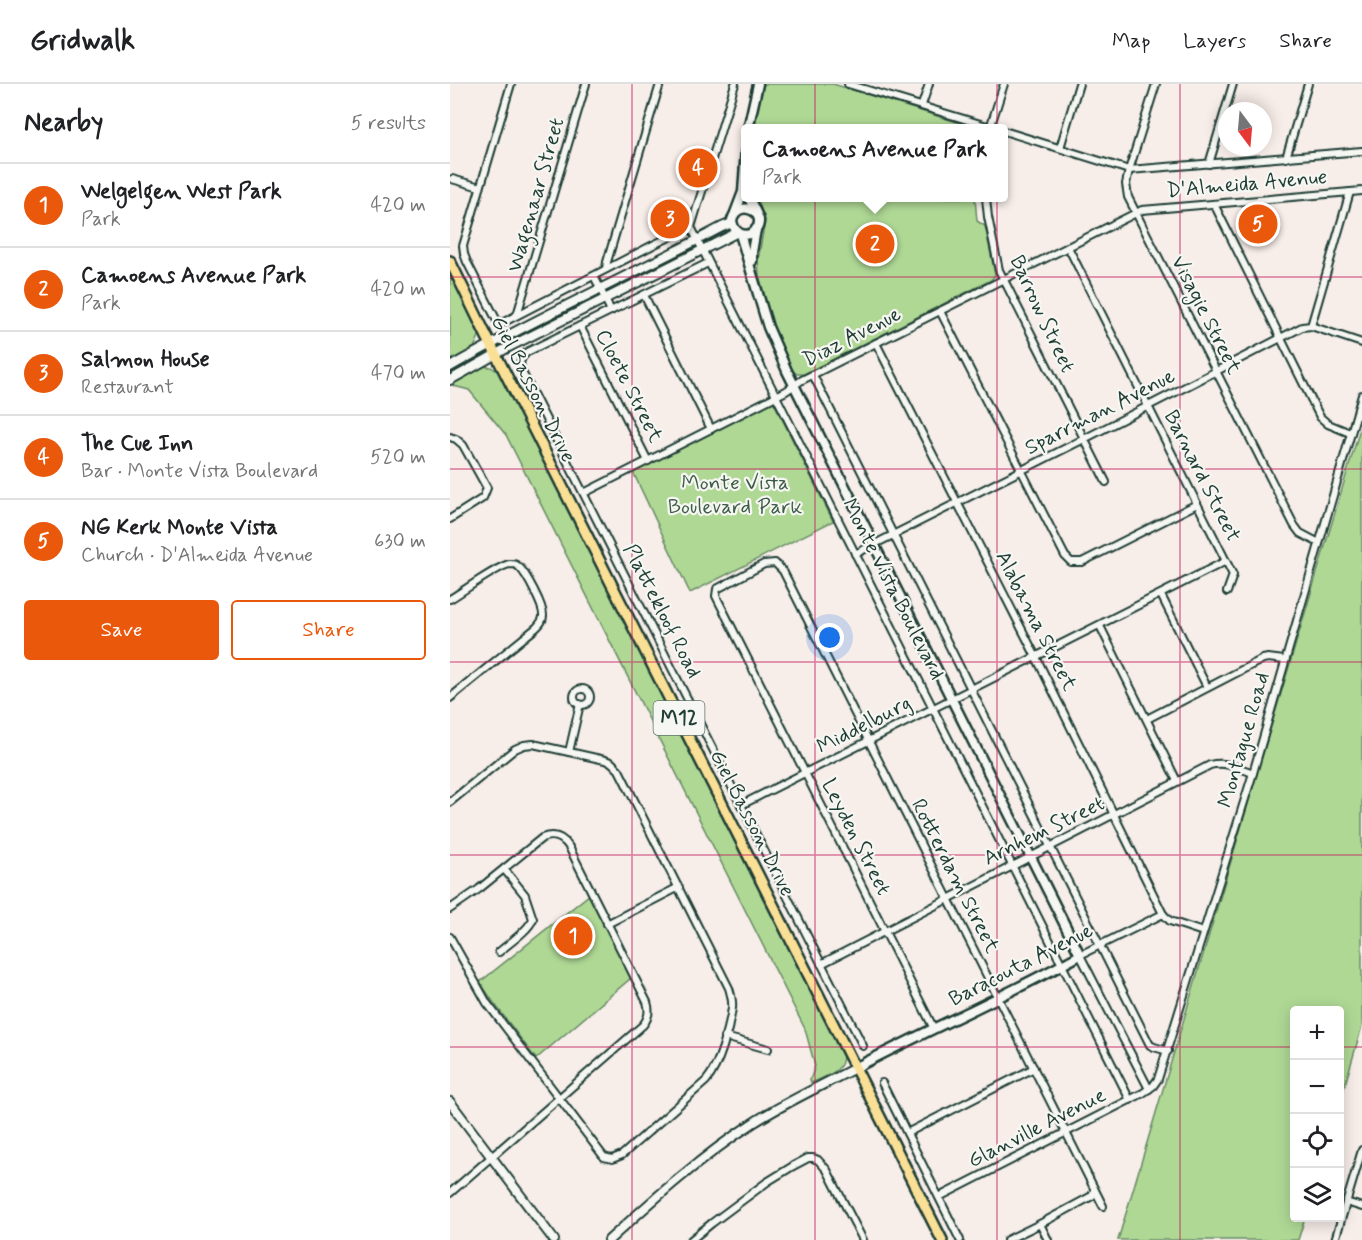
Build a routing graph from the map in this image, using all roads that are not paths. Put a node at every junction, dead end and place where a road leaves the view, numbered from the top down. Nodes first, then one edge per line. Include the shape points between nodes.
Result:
1 (511, 84) edge
2 (586, 84) edge
3 (660, 84) edge
4 (735, 84) edge
5 (758, 84) edge
6 (929, 84) edge
7 (1004, 84) edge
8 (1079, 84) edge
9 (1156, 84) edge
10 (1233, 84) edge
11 (1308, 84) edge
12 (852, 85) edge
13 (922, 105) junction
14 (749, 124) edge
15 (981, 124) edge
16 (994, 124) edge
17 (1008, 132) edge
18 (1060, 148) junction
19 (1362, 151) edge
20 (1286, 158) junction
21 (1209, 164) junction
22 (1130, 170) junction
23 (452, 179) dead end
24 (480, 187) junction
25 (1362, 191) edge
26 (1350, 192) junction
27 (741, 198) edge
28 (751, 202) edge
29 (987, 202) edge
30 (1214, 204) junction
31 (755, 212) junction
32 (1135, 213) junction
33 (735, 214) junction
34 (732, 224) junction
35 (691, 227) junction
36 (756, 229) junction
37 (739, 233) junction
38 (697, 240) junction
39 (1068, 247) junction
40 (702, 251) junction
41 (450, 261) edge
42 (708, 263) junction
43 (606, 269) junction
44 (753, 274) junction
45 (594, 276) junction
46 (1004, 279) junction
47 (600, 288) junction
48 (644, 295) junction
49 (606, 300) junction
50 (611, 311) junction
51 (940, 311) junction
52 (517, 315) junction
53 (580, 326) junction
54 (1311, 326) junction
55 (1280, 337) junction
56 (876, 343) junction
57 (1362, 343) edge
58 (490, 344) junction
59 (496, 354) junction
60 (450, 367) edge
61 (1216, 372) junction
62 (813, 375) junction
63 (450, 380) edge
64 (794, 385) junction
65 (1362, 395) edge
66 (776, 396) junction
67 (1148, 406) junction
68 (711, 429) junction
69 (1350, 434) junction
70 (450, 437) edge
71 (1084, 439) junction
72 (648, 461) junction
73 (1020, 470) junction
74 (1106, 482) dead end
75 (584, 493) junction
76 (957, 502) junction
77 (1197, 504) junction
78 (450, 519) edge
79 (893, 534) junction
80 (1319, 543) junction
81 (873, 544) junction
82 (855, 554) junction
83 (1226, 561) junction
84 (1227, 592) dead end
85 (1161, 595) junction
86 (716, 596) joint
87 (450, 599) edge
88 (1100, 626) junction
89 (1036, 657) junction
90 (1284, 660) junction
91 (1207, 687) junction
92 (971, 690) junction
93 (450, 698) edge
94 (953, 699) junction
95 (580, 704) dead end
96 (933, 709) junction
97 (1147, 719) junction
98 (868, 742) junction
99 (569, 752) junction
100 (1252, 773) junction
101 (805, 774) junction
102 (1178, 782) junction
103 (450, 802) edge
104 (741, 805) junction
105 (1114, 815) junction
106 (1050, 846) junction
107 (1031, 856) junction
108 (1012, 865) junction
109 (504, 869) junction
110 (679, 887) junction
111 (947, 898) junction
112 (450, 909) edge
113 (1163, 914) junction
114 (607, 924) junction
115 (884, 931) junction
116 (1203, 932) junction
117 (450, 937) edge
118 (1100, 945) junction
119 (499, 952) dead end
120 (1080, 955) junction
121 (821, 964) junction
122 (1063, 965) junction
123 (998, 997) junction
124 (934, 1029) junction
125 (725, 1037) junction
126 (862, 1046) dead end
127 (768, 1049) dead end
128 (1168, 1051) junction
129 (855, 1068) junction
130 (1034, 1068) junction
131 (882, 1083) dead end
132 (1149, 1089) junction
133 (559, 1099) junction
134 (1130, 1100) junction
135 (450, 1102) edge
136 (1066, 1132) junction
137 (908, 1133) junction
138 (1362, 1150) edge
139 (492, 1157) junction
140 (1094, 1190) junction
141 (450, 1193) edge
142 (939, 1197) junction
143 (1346, 1202) junction
144 (1103, 1206) dead end
145 (1362, 1207) edge
146 (1040, 1224) junction
147 (554, 1240) edge
148 (609, 1240) edge
149 (691, 1240) edge
150 (863, 1240) edge
151 (942, 1240) edge
152 (960, 1240) edge
153 (1007, 1240) edge
154 (1048, 1240) edge
155 (1335, 1240) edge

1 - 24 street
2 - 52 street, Wagenaar Street
3 - 43 street
4 - 35 street
5 - 14 main road
6 - 13 street
7 - 16 street
8 - 18 street
9 - 22 street, Visagie Street
10 - 21 street
11 - 20 street
12 - 13 street
13 - 15 street
17 - 18 street
18 - 22 street
19 - 20 street, D'Almeida Avenue
20 - 21 street, D'Almeida Avenue
21 - 22 street, D'Almeida Avenue
22 - 32 street, Visagie Street via 1126,184
23 - 24 street
24 - 52 street via 463,251 495,318 500,322
25 - 26 street, D'Almeida Avenue
26 - 30 street, D'Almeida Avenue
26 - 54 street
27 - 33 main road
28 - 31 main road
29 - 46 street, Barrow Street via 987,217
30 - 32 street, D'Almeida Avenue
30 - 55 street
31 - 33 main road via 744,208
31 - 36 main road via 759,220
32 - 39 street, Diaz Avenue
32 - 61 street, Visagie Street
33 - 34 main road
34 - 37 main road
34 - 38 street
35 - 38 street, Monte Vista Boulevard
35 - 43 street
36 - 37 main road via 749,234
36 - 44 main road, Monte Vista Boulevard
37 - 40 street
37 - 44 main road, Monte Vista Boulevard
38 - 40 street, Monte Vista Boulevard
38 - 47 street
39 - 46 street, Diaz Avenue
39 - 67 street, Barnard Street
40 - 42 street, Monte Vista Boulevard
40 - 49 street
41 - 58 main road, Giel Basson Drive / M12
42 - 48 street
42 - 66 street, Monte Vista Boulevard
43 - 45 street
44 - 64 main road, Monte Vista Boulevard via 768,327
45 - 47 street
45 - 52 street
46 - 51 street, Diaz Avenue
46 - 71 street, Barrow Street
47 - 49 street
47 - 58 street
48 - 50 street
48 - 68 street
49 - 50 street
49 - 59 street
50 - 53 street
51 - 56 street, Diaz Avenue
51 - 73 street
53 - 72 street, Cloete Street
53 - 75 street, Plattekloof Road via 527,352 520,360 521,370
54 - 55 street, Sparrman Avenue
54 - 57 street
55 - 61 street, Sparrman Avenue
55 - 69 street via 1320,417
56 - 62 street, Diaz Avenue
56 - 76 street, Alabama Street
58 - 59 main road, Giel Basson Drive / M12
58 - 60 street
59 - 63 street
59 - 129 main road, Giel Basson Drive / M12
61 - 67 street, Sparrman Avenue
61 - 80 street, Visagie Street via 1294,525
62 - 64 street, Diaz Avenue
62 - 79 street, Monte Vista Boulevard
64 - 66 street, Diaz Avenue
64 - 81 main road, Monte Vista Boulevard
65 - 69 street, Montague Road
66 - 68 street, Diaz Avenue
66 - 82 street, Monte Vista Boulevard
67 - 71 street, Sparrman Avenue
67 - 77 street, Barnard Street
68 - 72 street, Diaz Avenue
69 - 80 street, Montague Road
70 - 78 street via 463,445 487,488 483,498
71 - 73 street, Sparrman Avenue
71 - 74 street, Barrow Street
72 - 75 street, Diaz Avenue
73 - 76 street, Sparrman Avenue
73 - 77 street via 1071,562 1082,562
75 - 104 street, Plattekloof Road
76 - 79 street, Sparrman Avenue
76 - 89 street, Alabama Street
77 - 83 street, Barnard Street
79 - 81 street, Sparrman Avenue
79 - 92 street, Monte Vista Boulevard
80 - 90 street, Montague Road
81 - 82 street, Sparrman Avenue
81 - 94 main road, Monte Vista Boulevard
82 - 96 street, Monte Vista Boulevard
83 - 84 street, Barnard Street via 1233,575
83 - 85 street, Middelburg
85 - 88 street, Middelburg
85 - 91 street
86 - 98 street, Rotterdam Street via 717,589 764,564 775,563 783,571
86 - 101 street, Leyden Street
87 - 93 street via 515,564 527,578 543,615 536,628
88 - 89 street, Middelburg
88 - 97 street
89 - 92 street, Middelburg
89 - 105 street, Alabama Street
90 - 91 street via 1263,659
90 - 100 street, Montague Road
91 - 97 street
92 - 94 street, Middelburg
92 - 106 street, Monte Vista Boulevard
94 - 96 street, Middelburg
94 - 107 main road, Monte Vista Boulevard
95 - 99 street
96 - 98 street, Middelburg
96 - 108 street, Monte Vista Boulevard
97 - 102 street
98 - 101 street, Middelburg
98 - 111 street, Rotterdam Street
99 - 103 street via 533,744 519,747
99 - 110 street via 611,762 619,770
100 - 102 street, Arnhem Street via 1216,764
100 - 116 street, Montague Road
101 - 104 street, Middelburg
101 - 115 street, Leyden Street
102 - 105 street, Arnhem Street
104 - 121 street, Plattekloof Road
105 - 106 street, Arnhem Street
105 - 113 street, Alabama Street
106 - 107 street, Arnhem Street
106 - 118 street, Monte Vista Boulevard
107 - 108 street, Arnhem Street
107 - 120 main road, Monte Vista Boulevard
108 - 111 street, Arnhem Street
108 - 122 street, Monte Vista Boulevard
109 - 112 street
109 - 114 street via 542,838 559,838 566,843
109 - 119 street via 525,895 533,919
110 - 114 street
110 - 125 street via 729,988 732,1007
111 - 115 street, Arnhem Street
111 - 123 street, Rotterdam Street
113 - 116 street via 1170,921
113 - 118 street, Baracouta Avenue
114 - 133 street via 649,1007 648,1018
115 - 121 street, Arnhem Street
115 - 124 street, Leyden Street
116 - 128 street, Montague Road
117 - 133 street via 487,1003
118 - 120 street, Baracouta Avenue
118 - 128 street, Monte Vista Boulevard via 1150,1045
120 - 122 main road, Baracouta Avenue
120 - 132 street, Monte Vista Boulevard
121 - 126 street, Plattekloof Road
122 - 123 main road, Baracouta Avenue
122 - 134 street, Monte Vista Boulevard
123 - 124 main road, Baracouta Avenue
123 - 130 street, Rotterdam Street
124 - 129 main road, Baracouta Avenue
125 - 127 street
125 - 133 street via 716,1067 706,1081 617,1158 601,1154
128 - 132 street, Montague Road via 1158,1080
129 - 148 street via 782,1106 729,1140 681,1175
129 - 151 main road, Giel Basson Drive / M12
130 - 136 street, Rotterdam Street
130 - 137 street
131 - 137 street
132 - 134 street, Glanville Avenue
133 - 139 street
134 - 136 street, Glanville Avenue
135 - 139 street
136 - 140 street, Rotterdam Street
136 - 142 street, Glanville Avenue
137 - 142 street
138 - 143 street
139 - 141 street
139 - 147 street
140 - 144 street, Rotterdam Street
140 - 146 street via 1092,1196
142 - 152 street
143 - 145 street
143 - 155 street
146 - 153 street
146 - 154 street
149 - 150 street via 767,1182 813,1158 827,1170

